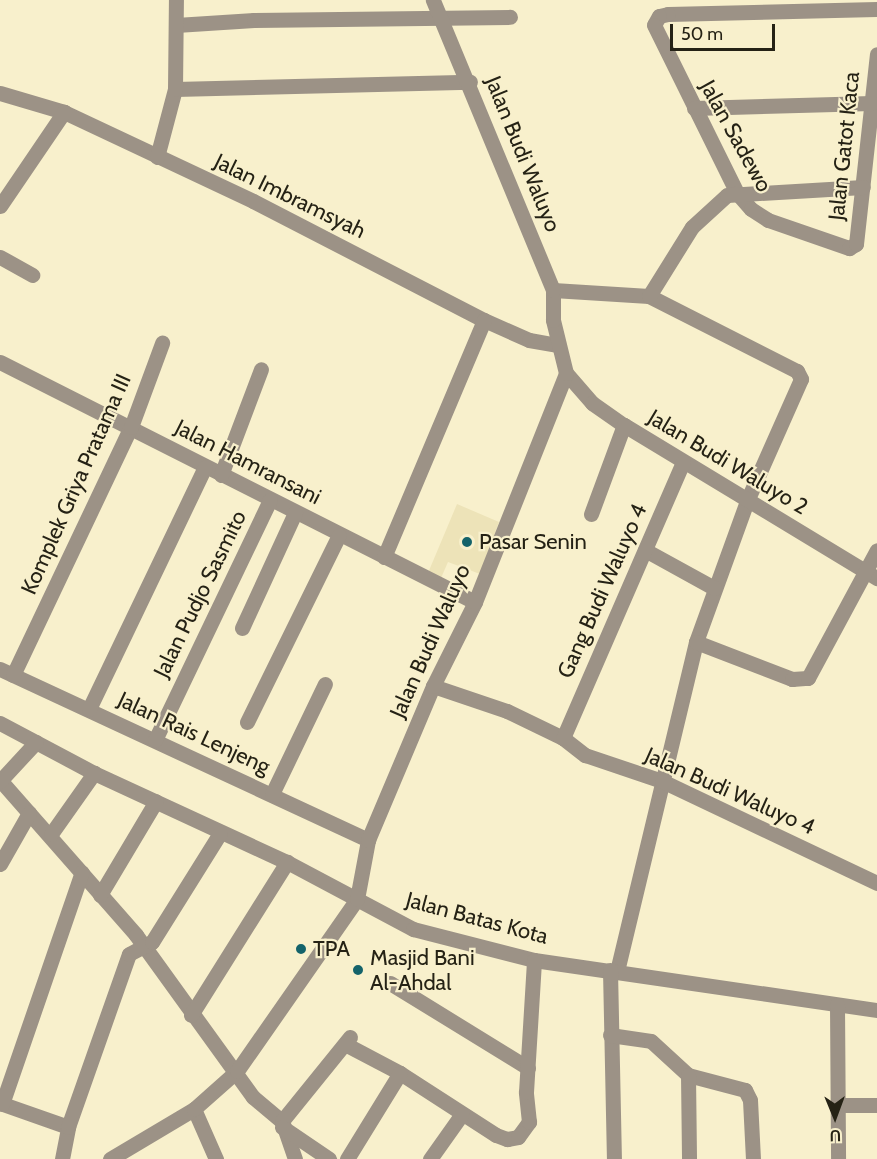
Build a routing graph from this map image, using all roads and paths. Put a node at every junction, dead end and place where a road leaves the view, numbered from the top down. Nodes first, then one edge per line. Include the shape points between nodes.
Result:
1 (176, 0) edge
2 (433, 0) edge
3 (877, 9) edge
4 (510, 16) dead end
5 (443, 19) junction
6 (176, 25) junction
7 (877, 54) edge
8 (470, 82) junction
9 (175, 89) junction
10 (0, 93) edge
11 (872, 103) junction
12 (694, 108) junction
13 (64, 112) junction
14 (873, 133) edge
15 (157, 157) junction
16 (863, 187) junction
17 (737, 193) junction
18 (0, 206) edge
19 (856, 244) joint
20 (0, 257) edge
21 (32, 275) dead end
22 (553, 290) junction
23 (649, 296) junction
24 (484, 320) junction
25 (162, 343) dead end
26 (557, 345) junction
27 (0, 362) edge
28 (261, 369) dead end
29 (566, 373) junction
30 (624, 425) junction
31 (131, 427) junction
32 (683, 462) junction
33 (205, 467) junction
34 (221, 475) junction
35 (270, 500) junction
36 (747, 501) junction
37 (295, 513) junction
38 (591, 514) dead end
39 (339, 535) junction
40 (645, 550) junction
41 (877, 550) edge
42 (384, 558) junction
43 (872, 575) edge
44 (714, 588) junction
45 (475, 602) junction
46 (242, 628) dead end
47 (696, 642) junction
48 (6, 672) edge
49 (326, 684) dead end
50 (433, 686) junction
51 (89, 710) junction
52 (247, 722) dead end
53 (0, 723) edge
54 (563, 738) junction
55 (155, 740) junction
56 (36, 742) junction
57 (94, 773) junction
58 (0, 781) edge
59 (662, 781) junction
60 (272, 794) junction
61 (156, 801) junction
62 (29, 813) junction
63 (220, 833) junction
64 (51, 834) junction
65 (368, 840) junction
66 (287, 862) junction
67 (0, 864) edge
68 (82, 872) junction
69 (877, 883) edge
70 (100, 895) junction
71 (357, 899) junction
72 (143, 946) junction
73 (534, 960) junction
74 (613, 970) junction
75 (390, 983) dead end
76 (837, 1005) junction
77 (877, 1010) edge
78 (191, 1015) junction
79 (610, 1035) junction
80 (528, 1068) junction
81 (237, 1071) junction
82 (400, 1073) junction
83 (688, 1075) junction
84 (1, 1103) edge
85 (837, 1105) junction
86 (877, 1105) edge
87 (194, 1109) junction
88 (462, 1114) junction
89 (282, 1124) junction
90 (68, 1127) junction
91 (133, 1154) edge
92 (62, 1159) edge
93 (110, 1159) edge
94 (216, 1159) edge
95 (295, 1159) edge
96 (329, 1159) edge
97 (347, 1159) edge
98 (430, 1159) edge
99 (614, 1159) edge
100 (689, 1159) edge
101 (753, 1159) edge
102 (838, 1159) edge

1 - 6 street
2 - 5 street, Jalan Budi Waluyo
3 - 12 street, Jalan Sadewo via 659,16 654,30
4 - 5 street
5 - 6 street via 254,20
5 - 8 street, Jalan Budi Waluyo
6 - 9 street
7 - 11 street, Jalan Gatot Kaca
8 - 9 street
8 - 22 street, Jalan Budi Waluyo
9 - 15 street
10 - 13 street, Jalan Imbramsyah
11 - 12 street
11 - 14 street, Jalan Gatot Kaca
12 - 17 street, Jalan Sadewo
13 - 15 street, Jalan Imbramsyah
13 - 18 street
14 - 16 street, Jalan Gatot Kaca
15 - 24 street, Jalan Imbramsyah via 273,211
16 - 17 street
16 - 19 street, Jalan Gatot Kaca
17 - 19 street, Jalan Sadewo via 768,220 849,248
17 - 23 street via 718,200 692,227
20 - 21 street
22 - 23 street
22 - 26 street, Jalan Budi Waluyo
23 - 36 street via 797,371 801,384
24 - 26 street, Jalan Imbramsyah via 536,343
24 - 42 street
25 - 31 street, Komplek Griya Pratama III
26 - 29 street, Jalan Budi Waluyo
27 - 31 street, Jalan Hamransani
28 - 34 street
29 - 30 street, Jalan Budi Waluyo 2 via 592,403
29 - 45 street, Jalan Budi Waluyo
30 - 32 street, Jalan Budi Waluyo 2
30 - 38 street
31 - 33 street, Jalan Hamransani
31 - 48 street, Komplek Griya Pratama III
32 - 36 street, Jalan Budi Waluyo 2
32 - 40 street, Gang Budi Waluyo 4
33 - 34 street, Jalan Hamransani
33 - 51 street
34 - 35 street, Jalan Hamransani
35 - 37 street, Jalan Hamransani
35 - 55 street, Jalan Pudjo Sasmito
36 - 43 street, Jalan Budi Waluyo 2
36 - 44 street
37 - 39 street, Jalan Hamransani
37 - 46 street
39 - 42 street, Jalan Hamransani
39 - 52 street
40 - 44 street
40 - 54 street, Gang Budi Waluyo 4
41 - 43 street
42 - 45 street, Jalan Hamransani
43 - 47 street via 808,678 792,679
44 - 47 street
45 - 50 street, Jalan Budi Waluyo
47 - 59 street
48 - 51 street, Jalan Rais Lenjeng
49 - 60 street
50 - 54 street, Jalan Budi Waluyo 4 via 507,711
50 - 65 street, Jalan Budi Waluyo
51 - 55 street, Jalan Rais Lenjeng
53 - 56 street, Jalan Batas Kota
54 - 59 street, Jalan Budi Waluyo 4 via 594,759
55 - 60 street, Jalan Rais Lenjeng
56 - 57 street, Jalan Batas Kota
56 - 58 street
57 - 61 street, Jalan Batas Kota
57 - 64 street
58 - 62 street
59 - 69 street, Jalan Budi Waluyo 4
59 - 74 street
60 - 65 street, Jalan Rais Lenjeng
61 - 63 street, Jalan Batas Kota
61 - 70 street
62 - 64 street
62 - 67 street
63 - 66 street, Jalan Batas Kota
63 - 72 street via 152,942
64 - 68 street
65 - 71 street, Jalan Budi Waluyo
66 - 71 street, Jalan Batas Kota
66 - 78 street
68 - 70 street
68 - 84 street
70 - 72 street
71 - 73 street, Jalan Batas Kota via 413,929
71 - 81 street
72 - 78 street
72 - 90 street via 129,954
73 - 74 street, Jalan Batas Kota
73 - 80 street
74 - 76 street, Jalan Batas Kota
74 - 79 street
75 - 80 street
76 - 77 street, Jalan Batas Kota
76 - 85 street
78 - 81 street
79 - 83 street via 651,1041
79 - 99 street
80 - 88 street via 528,1122 518,1137 496,1135
81 - 87 street
81 - 89 street via 253,1097
82 - 88 street
82 - 89 street via 347,1040
82 - 97 street
83 - 100 street
83 - 101 street via 745,1090 750,1100
84 - 90 street
85 - 86 street
85 - 102 street
87 - 91 street
87 - 94 street
88 - 98 street
89 - 95 street
89 - 96 street
90 - 92 street
91 - 93 street

